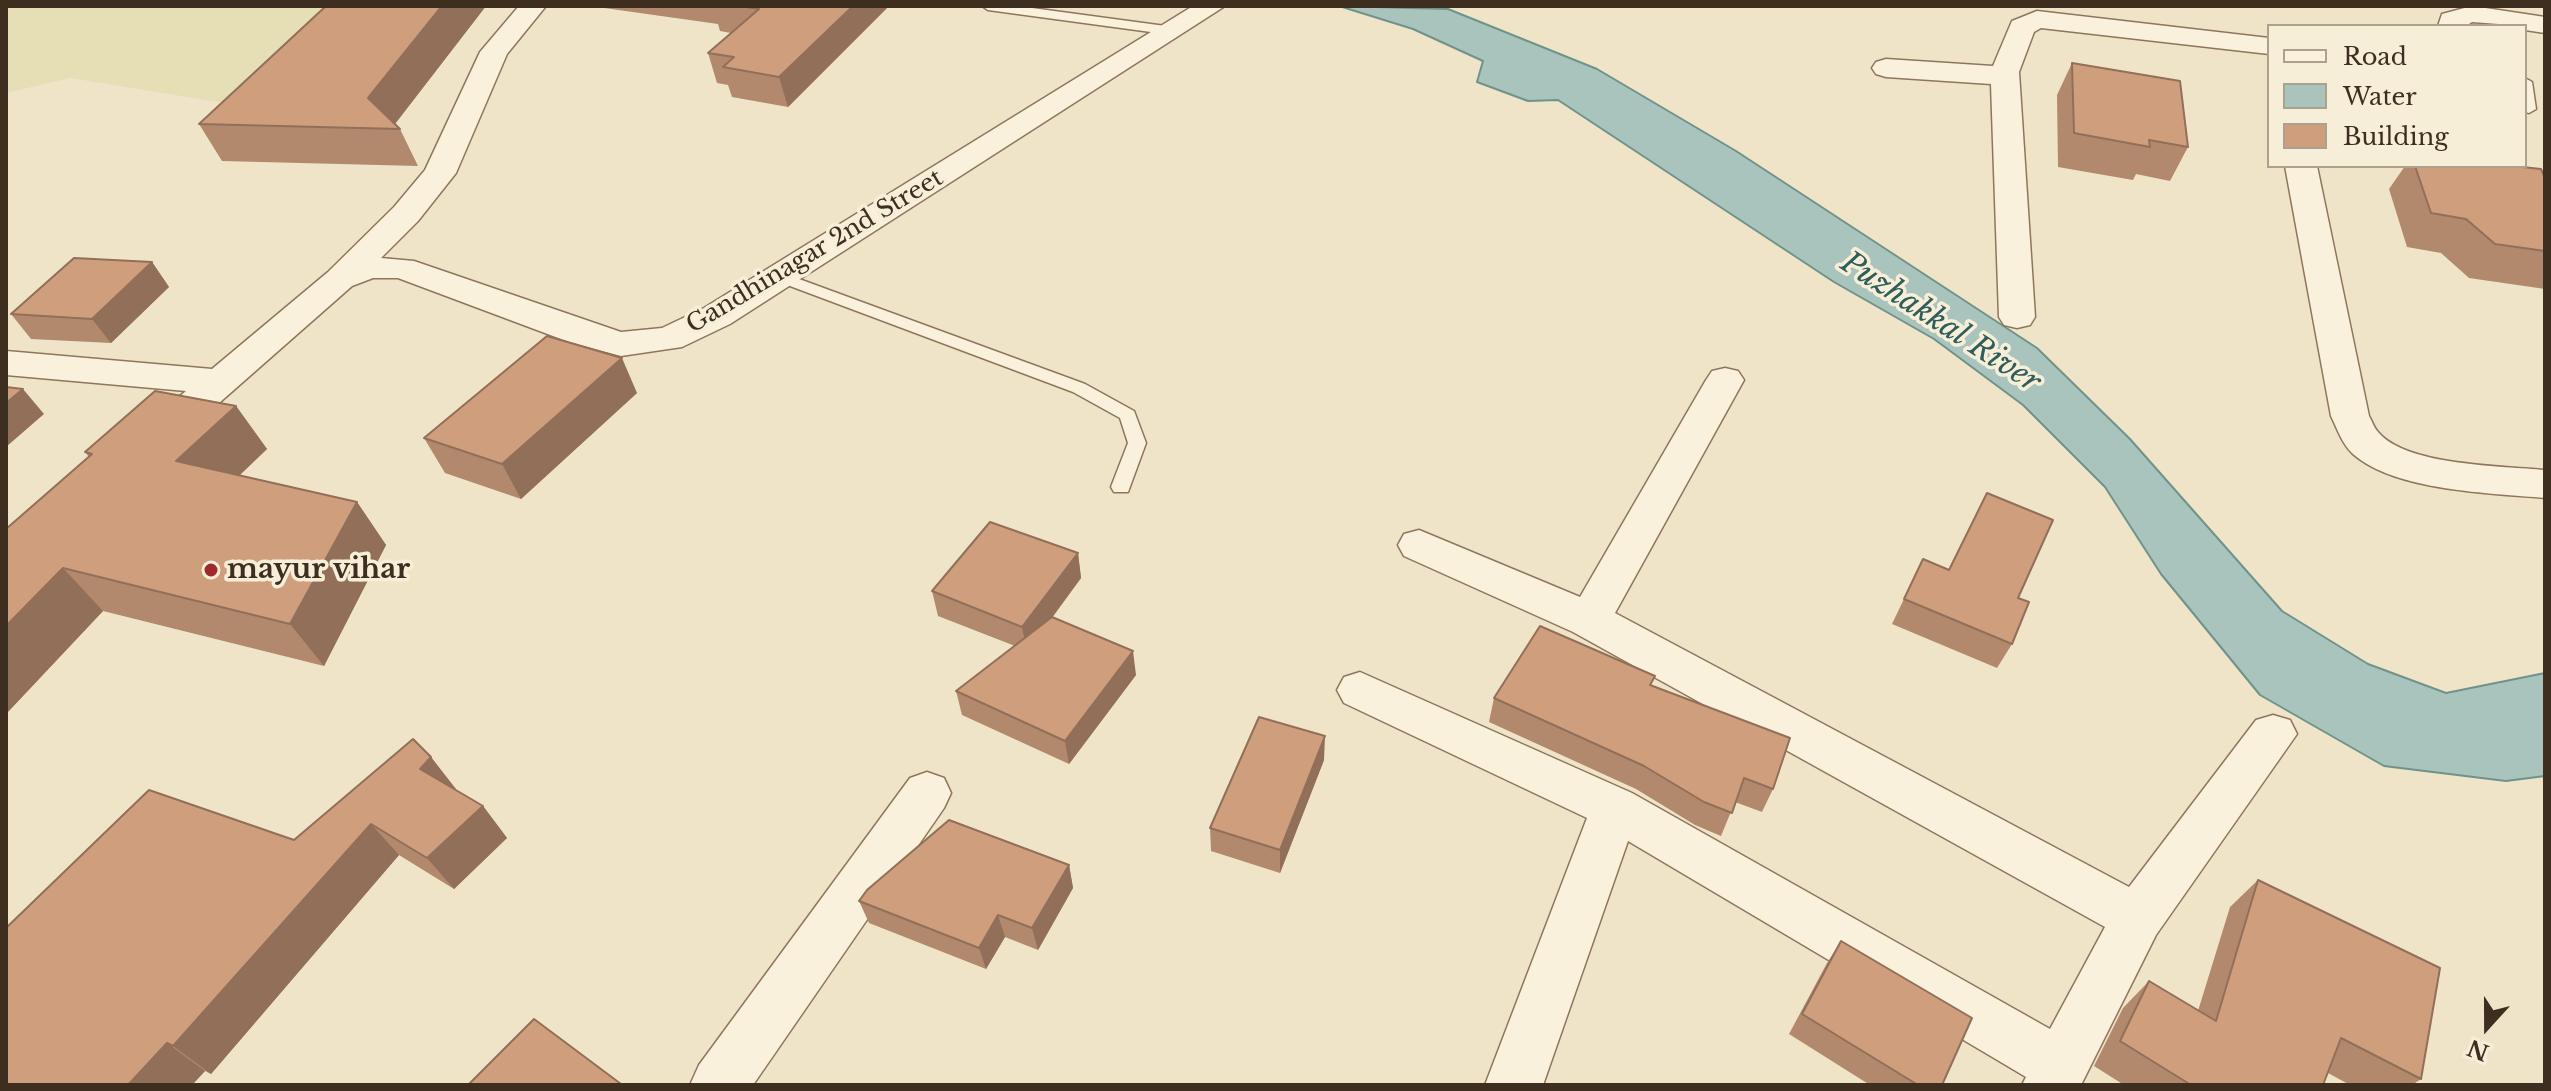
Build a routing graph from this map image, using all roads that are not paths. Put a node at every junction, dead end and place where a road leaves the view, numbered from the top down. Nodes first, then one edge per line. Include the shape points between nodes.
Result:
1 (533, 6) edge
2 (988, 6) edge
3 (1212, 6) edge
4 (2515, 23) edge
5 (2452, 24) edge
6 (2545, 25) edge
7 (1173, 31) junction
8 (2267, 46) edge
9 (1886, 68) dead end
10 (2005, 72) junction
11 (2527, 96) edge
12 (2529, 109) dead end
13 (2301, 168) edge
14 (780, 277) junction
15 (340, 279) junction
16 (2017, 317) dead end
17 (6, 363) edge
18 (1725, 380) dead end
19 (217, 382) junction
20 (123, 467) edge
21 (2545, 484) edge
22 (1121, 487) dead end
23 (1419, 545) dead end
24 (1589, 620) junction
25 (1360, 690) dead end
26 (2273, 734) dead end
27 (927, 793) dead end
28 (1615, 808) junction
29 (2137, 918) junction
30 (2056, 1076) edge
31 (719, 1085) edge
32 (1514, 1085) edge

1 - 15 street, Gandhinagar 2nd Street via 494,52 440,173
2 - 7 lane
3 - 7 street, Gandhinagar 2nd Street
4 - 5 street via 2471,14
4 - 6 street
7 - 14 street, Gandhinagar 2nd Street
8 - 10 street via 2037,19 2022,27
9 - 10 street
10 - 16 street
11 - 12 lane
13 - 21 street via 2350,416 2365,443 2398,461 2435,471
14 - 15 street, Gandhinagar 2nd Street via 669,339 621,344 402,268 369,268
14 - 22 lane via 1079,388 1128,415 1137,443
15 - 19 street, Gandhinagar 2nd Street
17 - 19 street
18 - 24 street
19 - 20 street, Gandhinagar 2nd Street
23 - 24 street
24 - 29 street
25 - 28 street
26 - 29 street
27 - 31 street
28 - 30 street
28 - 32 street
29 - 30 street

